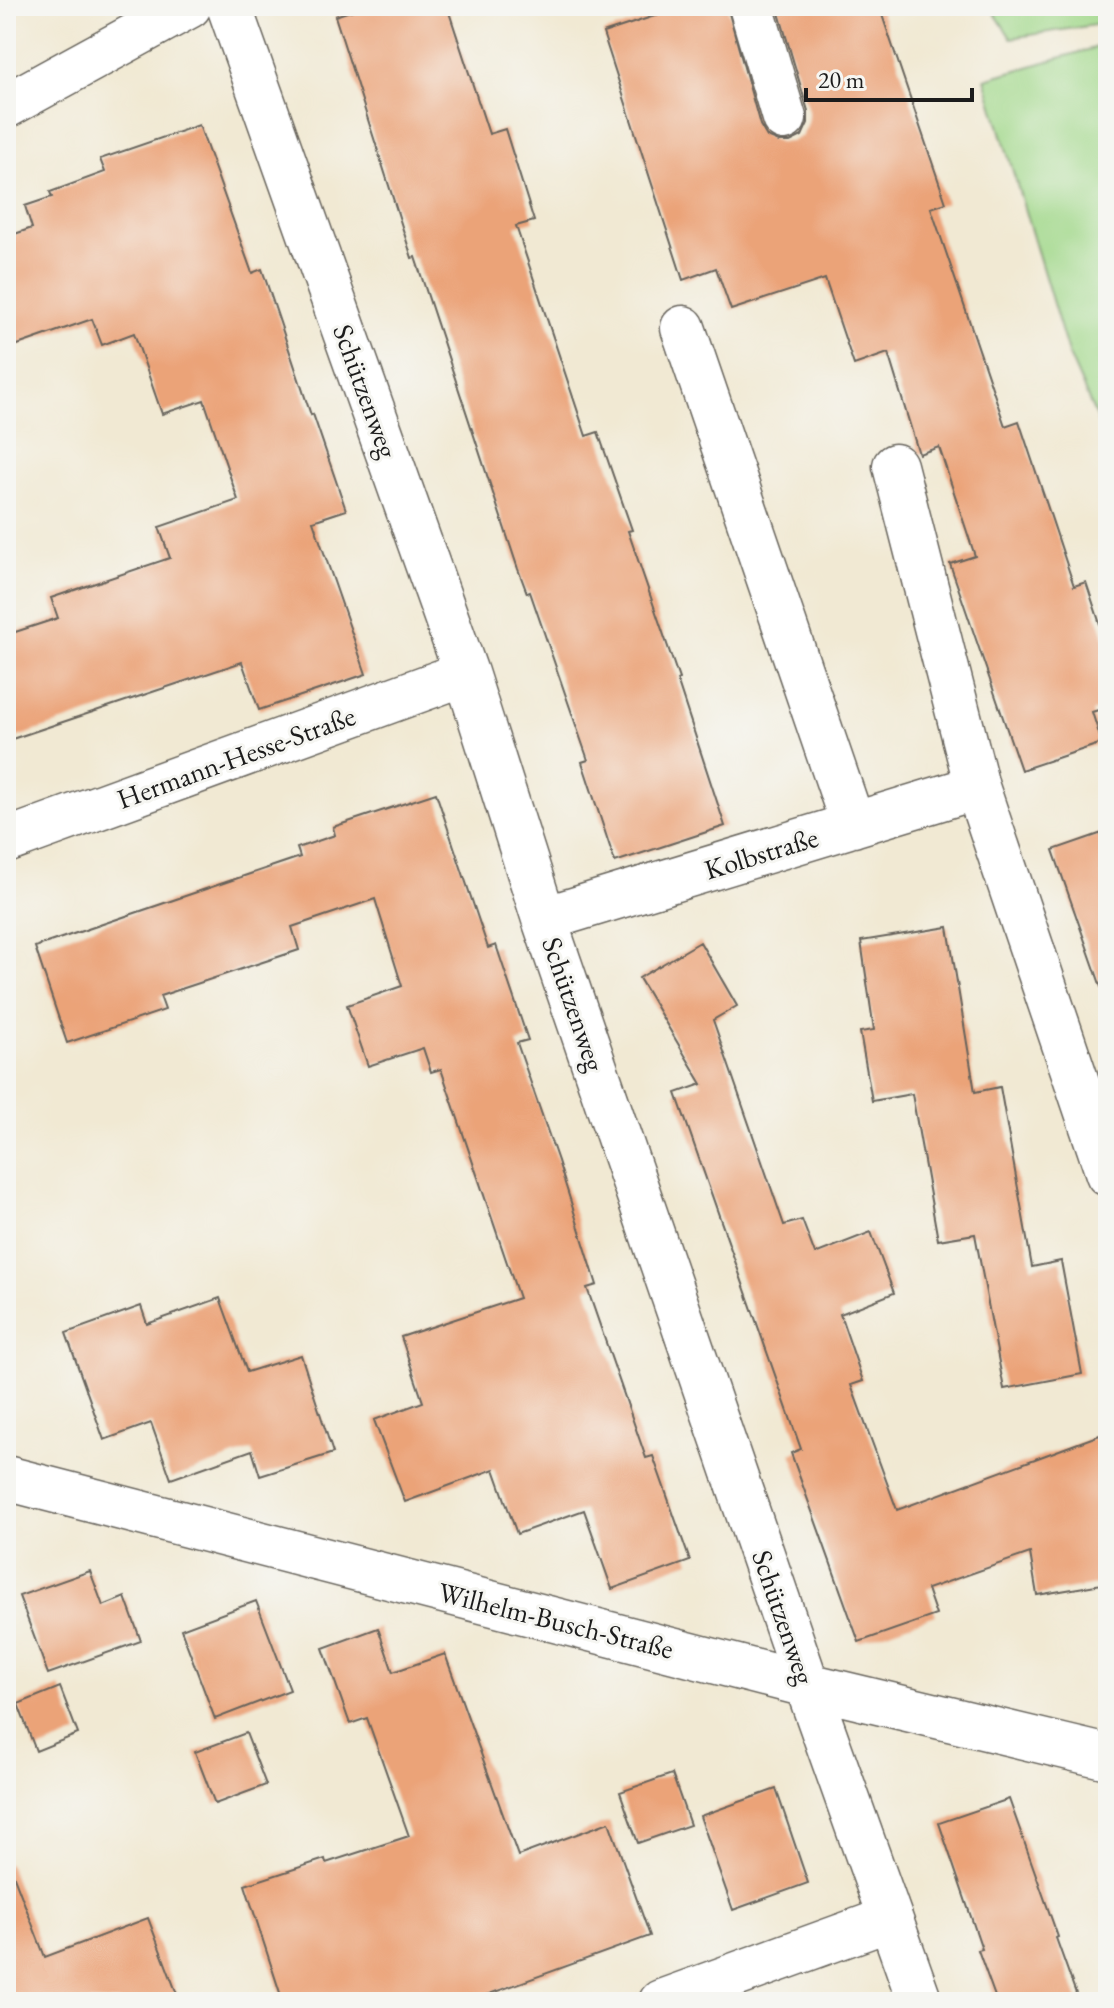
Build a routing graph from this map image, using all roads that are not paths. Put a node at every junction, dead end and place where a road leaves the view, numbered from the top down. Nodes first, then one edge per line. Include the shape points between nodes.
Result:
1 (189, 6) edge
2 (229, 6) edge
3 (751, 6) edge
4 (6, 106) edge
5 (784, 118) dead end
6 (683, 328) dead end
7 (895, 466) dead end
8 (466, 673) junction
9 (977, 787) junction
10 (853, 825) junction
11 (6, 841) edge
12 (544, 919) junction
13 (1108, 1174) edge
14 (6, 1478) edge
15 (807, 1685) junction
16 (1108, 1757) edge
17 (889, 1919) junction
18 (661, 2002) edge
19 (920, 2002) edge

1 - 4 street
2 - 8 street, Schützenweg
3 - 5 street
6 - 10 street
7 - 9 street
8 - 11 street, Hermann-Hesse-Straße
8 - 12 street, Schützenweg
9 - 10 street, Kolbstraße
9 - 13 street
10 - 12 street, Kolbstraße
12 - 15 street, Schützenweg
14 - 15 street, Wilhelm-Busch-Straße
15 - 16 street, Wilhelm-Busch-Straße
15 - 17 street, Schützenweg
17 - 18 street
17 - 19 street, Schützenweg

